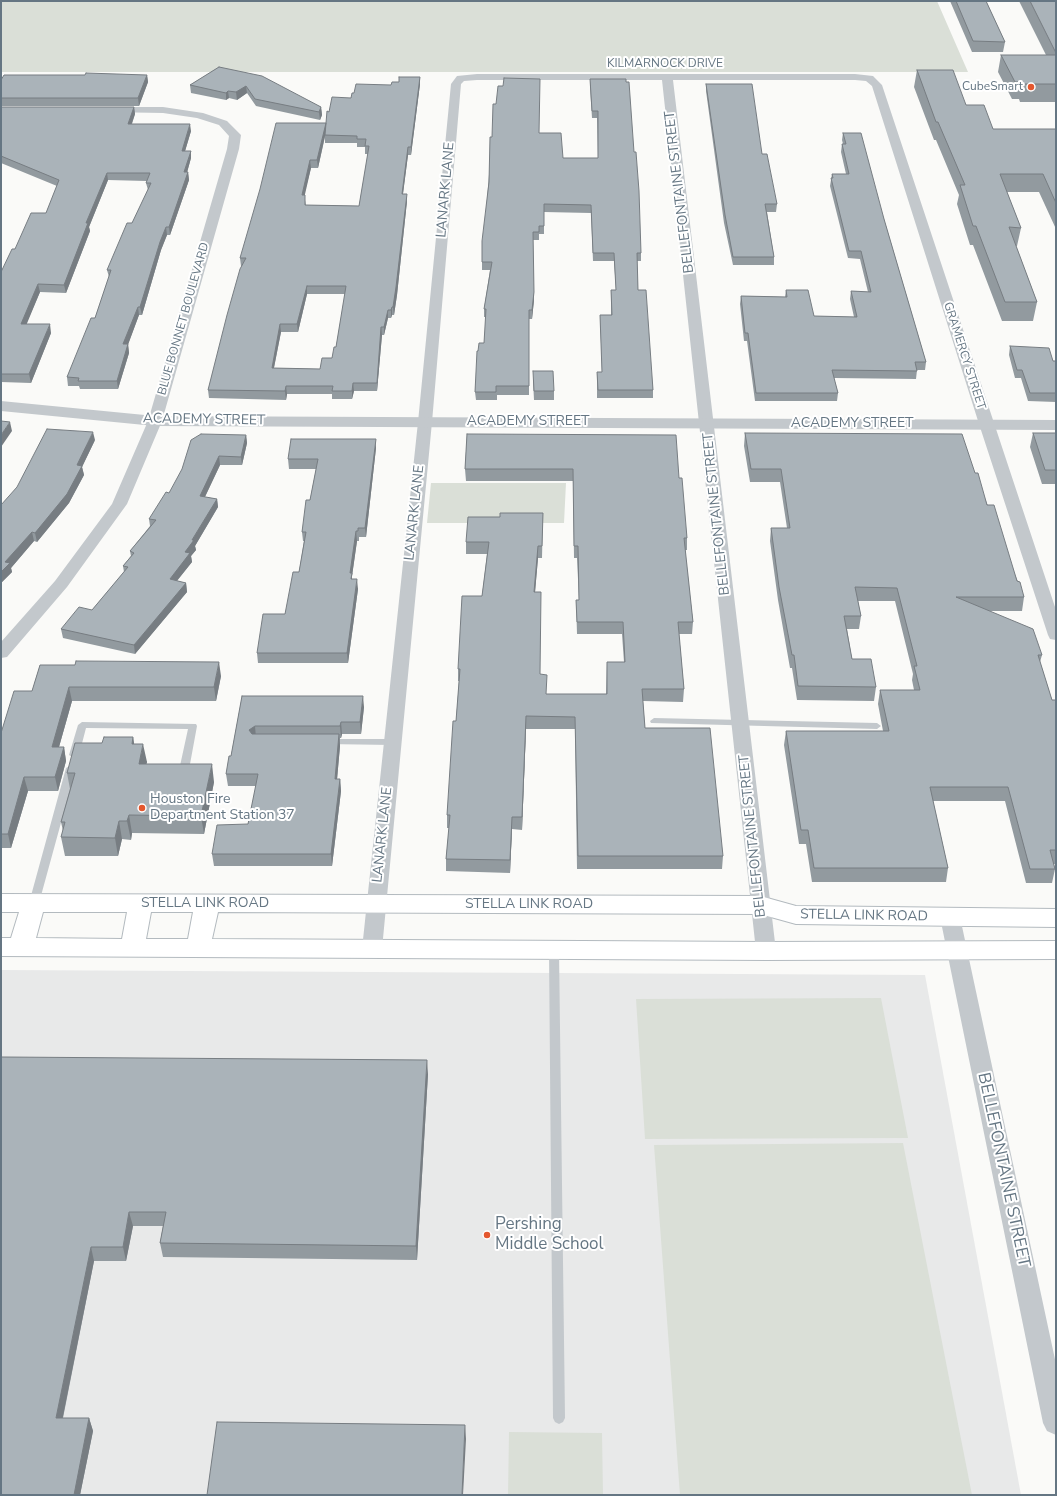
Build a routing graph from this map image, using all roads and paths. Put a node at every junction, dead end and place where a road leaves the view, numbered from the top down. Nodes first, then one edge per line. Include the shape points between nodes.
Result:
1 (667, 77) junction
2 (461, 78) joint
3 (869, 78) joint
4 (101, 110) edge
5 (1, 406) edge
6 (155, 421) junction
7 (424, 422) junction
8 (707, 423) junction
9 (986, 424) junction
10 (1056, 425) edge
11 (1056, 635) edge
12 (1, 653) edge
13 (654, 721) dead end
14 (740, 723) junction
15 (877, 726) dead end
16 (316, 742) edge
17 (392, 742) junction
18 (182, 777) edge
19 (1, 903) edge
20 (34, 903) junction
21 (141, 904) junction
22 (207, 905) junction
23 (376, 905) junction
24 (760, 905) junction
25 (950, 917) junction
26 (1056, 918) edge
27 (11, 947) edge
28 (132, 947) junction
29 (198, 948) junction
30 (372, 949) junction
31 (554, 950) junction
32 (958, 950) junction
33 (1056, 950) edge
34 (766, 951) junction
35 (559, 1418) dead end
36 (1056, 1423) edge

1 - 2 street, KILMARNOCK DRIVE
1 - 3 street, KILMARNOCK DRIVE
1 - 8 street, BELLEFONTAINE STREET
2 - 7 street, LANARK LANE via 456,84
3 - 9 street, GRAMERCY STREET via 877,86
4 - 6 street, BLUE BONNET BOULEVARD via 163,110 199,115 223,123 235,135
5 - 6 street, ACADEMY STREET
6 - 7 street, ACADEMY STREET
6 - 12 street, BLUE BONNET BOULEVARD via 120,504 61,584
7 - 8 street, ACADEMY STREET
7 - 17 street, LANARK LANE
8 - 9 street, ACADEMY STREET
8 - 14 street, BELLEFONTAINE STREET
9 - 10 street, ACADEMY STREET
9 - 11 street, GRAMERCY STREET
13 - 14 lane
14 - 15 lane
14 - 24 street, BELLEFONTAINE STREET
16 - 17 lane
17 - 23 street, LANARK LANE
18 - 20 lane via 193,726 82,725
19 - 20 main road, STELLA LINK ROAD
20 - 21 main road, STELLA LINK ROAD
20 - 27 main road
21 - 22 main road, STELLA LINK ROAD
21 - 28 main road
22 - 23 main road, STELLA LINK ROAD
22 - 29 main road
23 - 24 main road, STELLA LINK ROAD
23 - 30 street, LANARK LANE
24 - 25 main road, STELLA LINK ROAD via 796,915
24 - 34 street, BELLEFONTAINE STREET
25 - 26 main road, STELLA LINK ROAD
25 - 32 street, BELLEFONTAINE STREET
27 - 28 main road
28 - 29 main road
29 - 30 main road
30 - 31 main road
31 - 34 main road
31 - 35 lane
32 - 33 main road
32 - 34 main road
32 - 36 street, BELLEFONTAINE STREET

